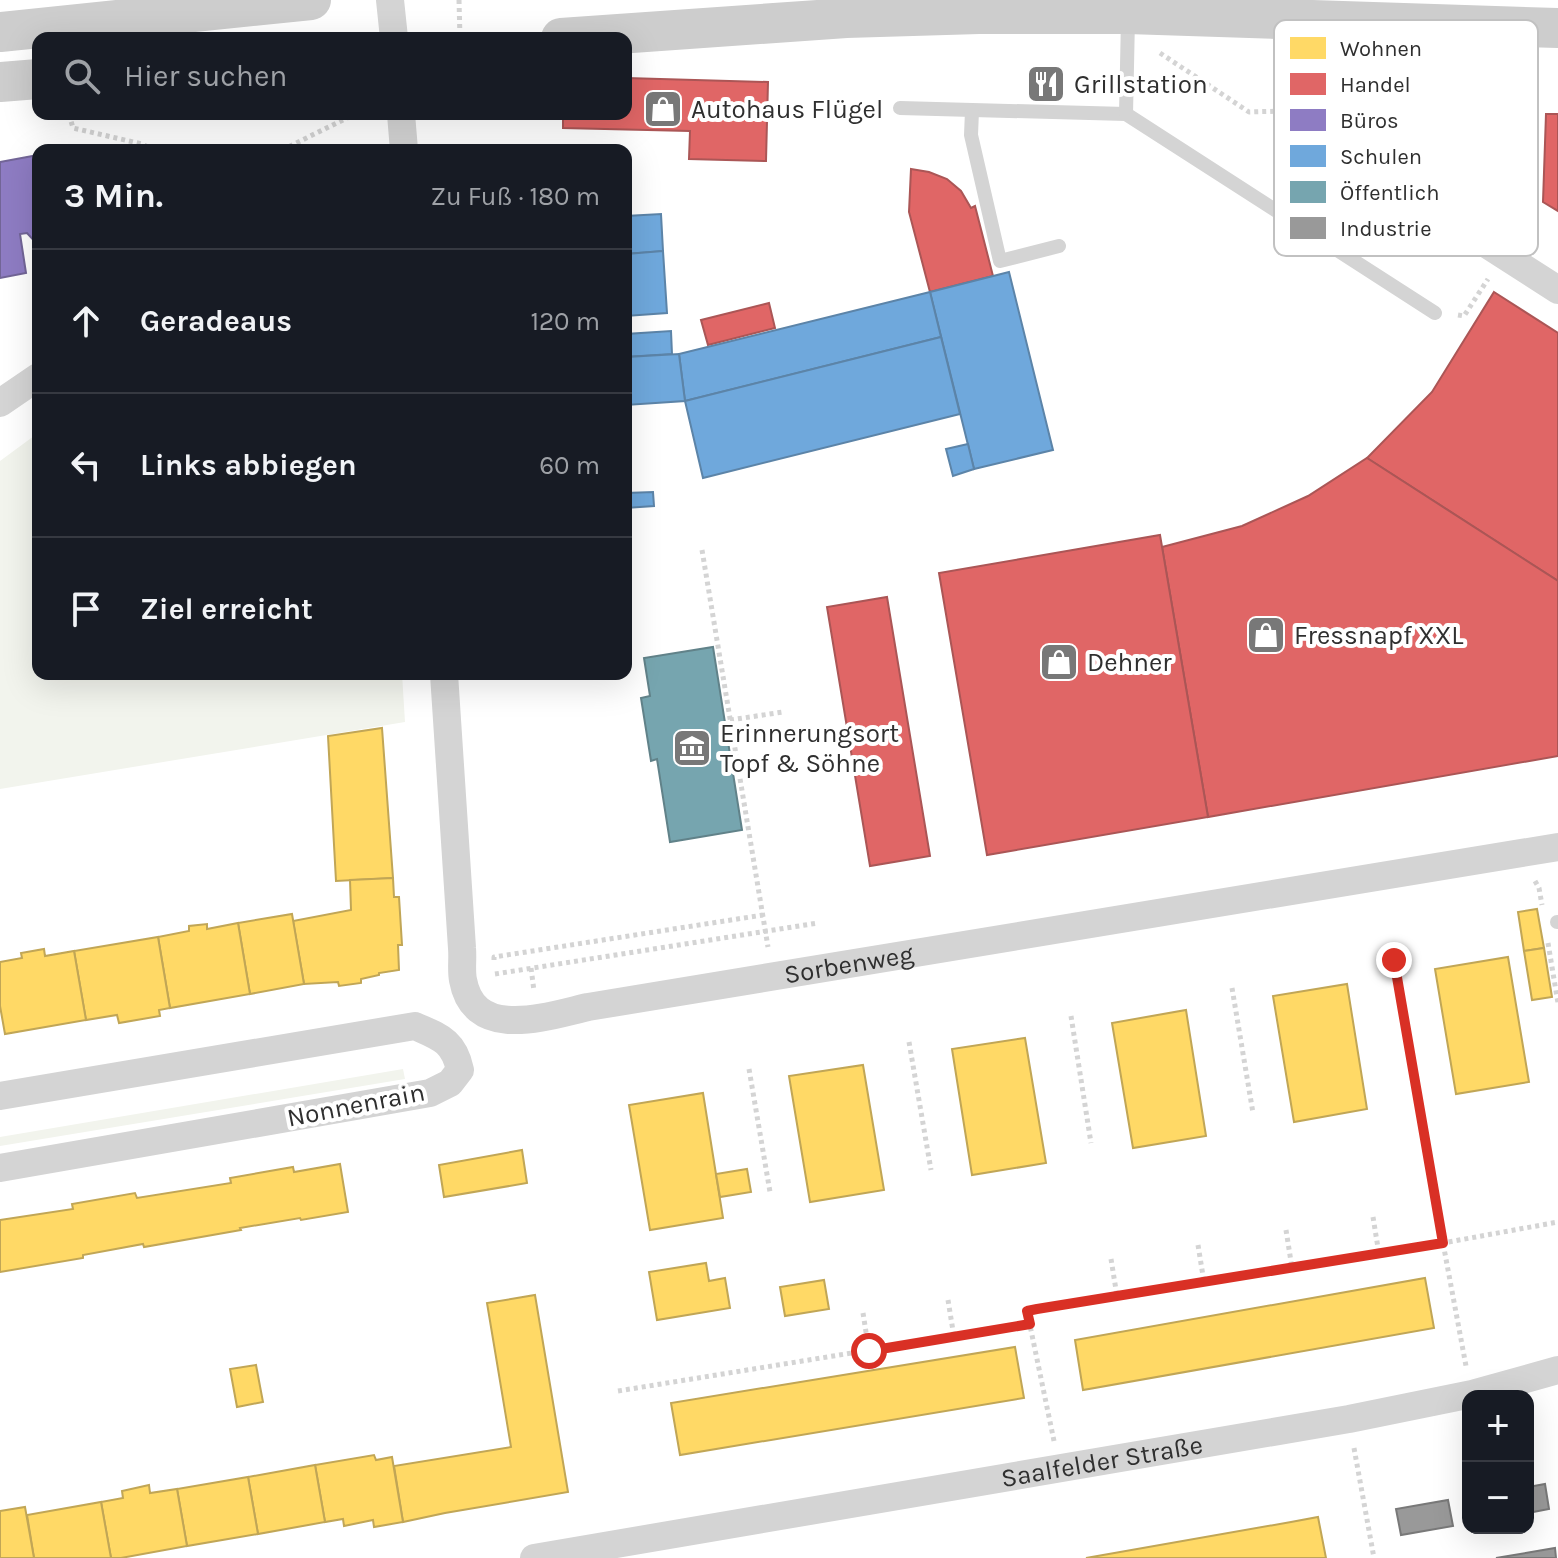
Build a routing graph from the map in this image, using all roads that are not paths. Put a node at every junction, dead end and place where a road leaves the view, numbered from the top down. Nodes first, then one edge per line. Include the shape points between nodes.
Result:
1 (311, 0) edge
2 (390, 0) edge
3 (1128, 14) junction
4 (1312, 20) edge
5 (1538, 27) edge
6 (1558, 28) edge
7 (0, 32) edge
8 (393, 32) edge
9 (632, 33) edge
10 (32, 79) edge
11 (0, 82) edge
12 (900, 108) dead end
13 (972, 111) junction
14 (1126, 114) junction
15 (402, 120) edge
16 (404, 144) edge
17 (1274, 209) edge
18 (1059, 246) dead end
19 (1346, 256) edge
20 (1505, 256) edge
21 (1558, 290) edge
22 (1435, 313) dead end
23 (32, 381) edge
24 (0, 403) edge
25 (444, 680) edge
26 (1558, 847) edge
27 (0, 1096) edge
28 (0, 1168) edge
29 (1558, 1370) edge
30 (643, 1549) edge
31 (534, 1558) edge

1 - 7 main road
2 - 8 street
3 - 4 main road
3 - 9 main road via 846,18
3 - 14 lane
5 - 6 main road
10 - 11 main road
12 - 13 lane
13 - 14 lane
13 - 18 lane via 971,135 1000,261
14 - 17 lane
15 - 16 street
19 - 22 lane
20 - 21 street
23 - 24 street
25 - 26 street, Sorbenweg via 463,979 476,1005 490,1017 507,1021
27 - 28 street, Nonnenrain via 415,1026 441,1038 456,1053 460,1070 450,1083 430,1093
29 - 30 street, Saalfelder Straße via 1349,1419
30 - 31 street, Saalfelder Straße

